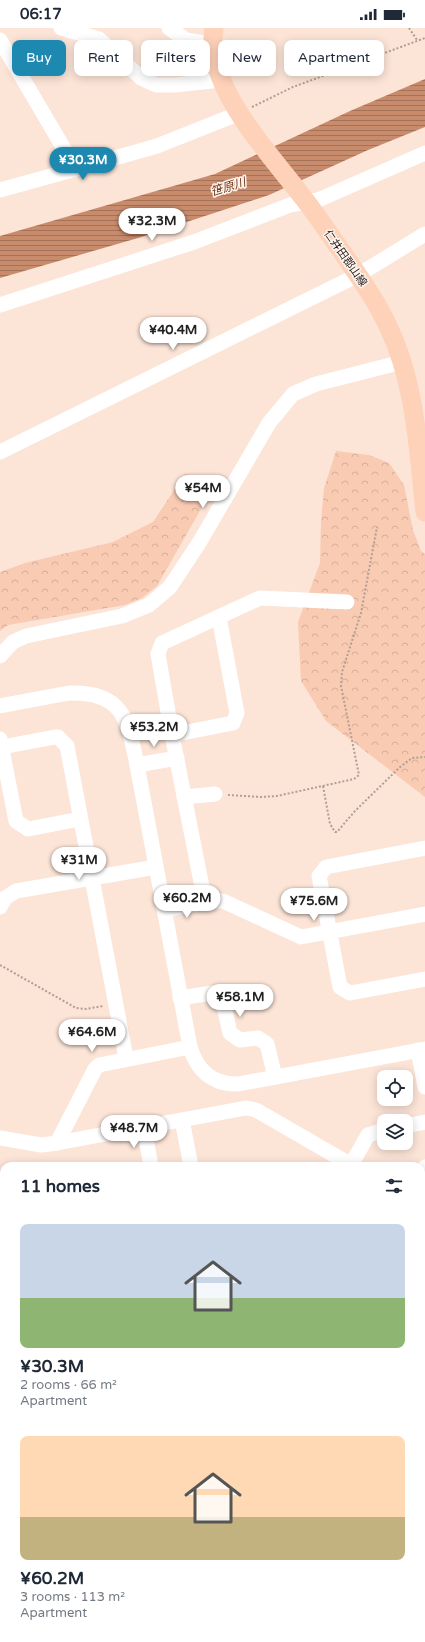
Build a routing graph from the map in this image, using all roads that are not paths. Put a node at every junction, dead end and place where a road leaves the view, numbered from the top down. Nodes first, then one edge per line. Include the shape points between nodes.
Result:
1 (61, 28) edge
2 (169, 28) edge
3 (213, 36) edge
4 (0, 40) edge
5 (221, 80) junction
6 (242, 116) junction
7 (425, 152) edge
8 (76, 169) junction
9 (0, 190) edge
10 (305, 200) junction
11 (425, 234) edge
12 (358, 275) junction
13 (0, 305) edge
14 (402, 362) junction
15 (0, 452) edge
16 (425, 512) edge
17 (347, 602) dead end
18 (219, 617) junction
19 (0, 656) edge
20 (0, 706) edge
21 (172, 735) junction
22 (1, 743) edge
23 (177, 758) junction
24 (137, 765) junction
25 (215, 794) road end
26 (184, 797) junction
27 (80, 819) junction
28 (425, 848) edge
29 (156, 867) junction
30 (92, 878) junction
31 (205, 902) junction
32 (0, 907) edge
33 (164, 910) junction
34 (425, 914) edge
35 (330, 933) junction
36 (425, 979) edge
37 (180, 998) junction
38 (190, 1047) junction
39 (422, 1050) edge
40 (126, 1058) junction
41 (275, 1077) junction
42 (425, 1087) edge
43 (182, 1120) junction
44 (425, 1122) edge
45 (413, 1125) edge
46 (144, 1126) junction
47 (377, 1132) edge
48 (0, 1138) edge
49 (57, 1143) junction
50 (150, 1162) edge
51 (190, 1162) edge
52 (347, 1162) edge
53 (354, 1162) edge

1 - 5 street via 99,39 141,78 156,85 175,86
2 - 3 street via 186,40
3 - 5 main road, 仁井田郡山線 via 214,58
4 - 8 street
5 - 6 main road, 仁井田郡山線
6 - 8 street via 157,146
6 - 10 main road, 仁井田郡山線
7 - 10 street via 325,198
8 - 9 street
10 - 12 main road, 仁井田郡山線
10 - 13 street via 194,242
11 - 12 street
12 - 14 main road, 仁井田郡山線 via 381,311
12 - 15 street
14 - 16 main road, 仁井田郡山線 via 414,410
14 - 19 street via 316,384 293,394 269,423 199,543 170,587 150,605 122,616 26,636 12,642
17 - 18 street via 260,598
18 - 21 street via 162,643 158,654
18 - 21 street via 237,713 233,723
20 - 24 street via 69,693 81,692 99,696 117,708 126,720
21 - 23 street
22 - 27 street via 58,737 67,746
22 - 27 street via 16,821 28,829
23 - 24 street
23 - 26 street
24 - 29 street
25 - 26 street
26 - 31 street
27 - 30 street
28 - 35 street via 326,867 319,878
29 - 30 street
29 - 33 street
30 - 32 street via 16,890 5,898
30 - 40 street
31 - 33 street
31 - 35 street via 223,902 300,937
33 - 37 street
34 - 35 street
35 - 36 street via 340,987 350,993
37 - 38 street
37 - 41 street via 220,994 230,1033 240,1040 258,1038 267,1044
38 - 40 street
38 - 41 street via 198,1067 221,1083 238,1084
39 - 41 street
39 - 42 street
40 - 49 street via 106,1062 97,1067
43 - 46 street
43 - 51 street
43 - 52 street via 249,1108
44 - 45 street
46 - 49 street
46 - 50 street
47 - 53 street via 368,1135
48 - 49 street via 41,1145

